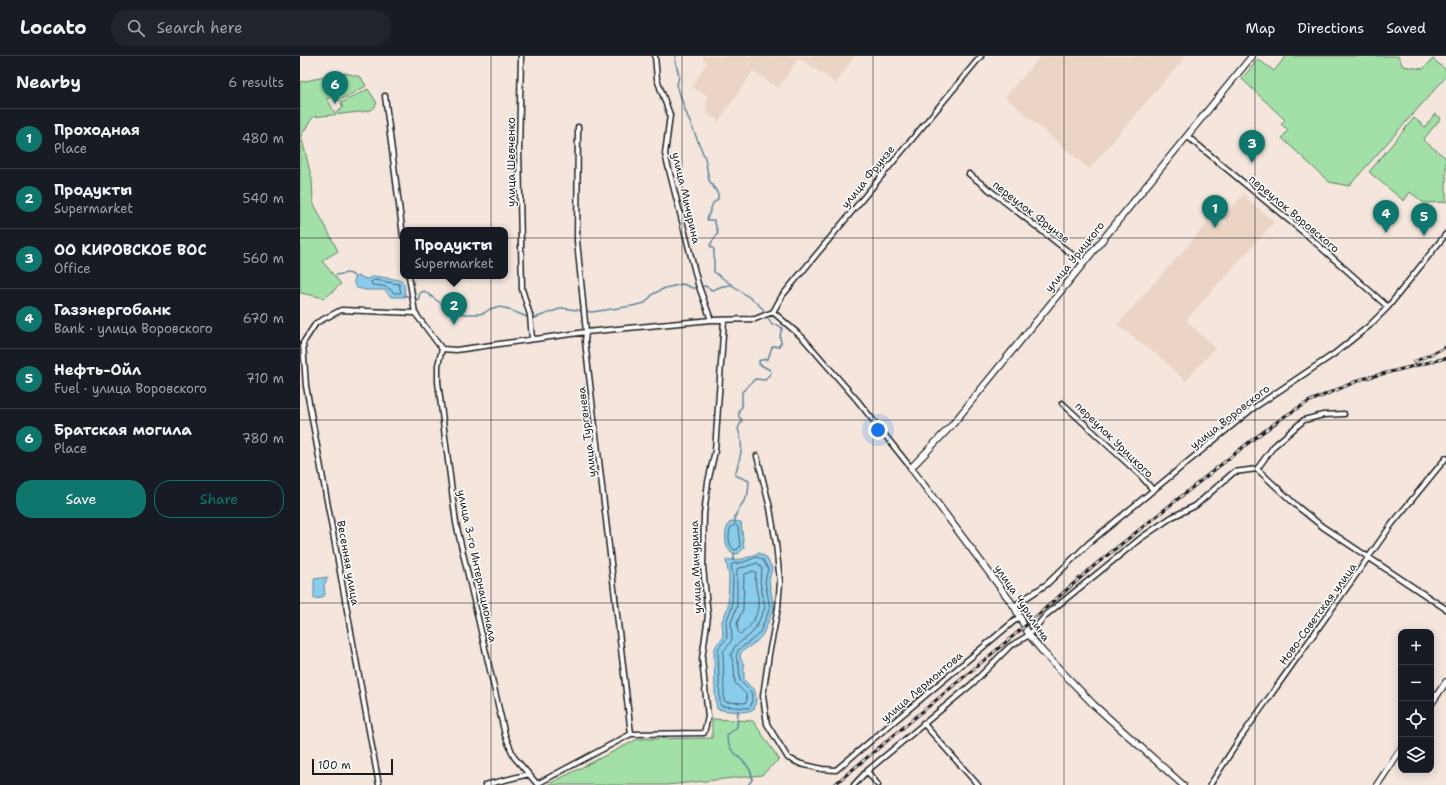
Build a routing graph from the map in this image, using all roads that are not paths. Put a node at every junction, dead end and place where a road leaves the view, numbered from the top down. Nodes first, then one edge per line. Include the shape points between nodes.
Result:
1 (521, 56) edge
2 (655, 56) edge
3 (981, 56) edge
4 (1252, 56) edge
5 (385, 96) dead end
6 (578, 127) dead end
7 (1187, 136) junction
8 (969, 174) dead end
9 (402, 227) edge
10 (1446, 234) edge
11 (1083, 263) junction
12 (409, 279) edge
13 (1388, 307) junction
14 (773, 312) junction
15 (414, 313) junction
16 (711, 320) junction
17 (724, 320) junction
18 (586, 332) junction
19 (532, 339) junction
20 (442, 349) junction
21 (1062, 403) dead end
22 (1344, 414) dead end
23 (757, 456) dead end
24 (1446, 458) edge
25 (911, 468) junction
26 (1256, 469) junction
27 (1153, 490) junction
28 (1369, 557) junction
29 (1014, 606) junction
30 (1446, 609) edge
31 (1020, 617) junction
32 (1029, 635) junction
33 (1446, 682) edge
34 (1433, 701) edge
35 (923, 723) junction
36 (631, 734) junction
37 (1398, 754) edge
38 (867, 771) junction
39 (529, 774) junction
40 (538, 784) edge
41 (379, 785) edge
42 (485, 785) edge
43 (854, 785) edge
44 (878, 785) edge
45 (978, 785) edge
46 (1183, 785) edge
47 (1210, 785) edge
48 (1377, 785) edge

1 - 19 street, улица Шевченко via 519,151 522,290 530,315
2 - 16 street, улица Мичурина via 657,79 670,115 665,154 698,284
3 - 14 street, улица Фрунзе via 782,296
4 - 7 street, улица Урицкого
5 - 9 street
6 - 18 street, улица Тургенева via 577,241
7 - 11 street, улица Урицкого
7 - 13 street, переулок Воровского via 1308,236
8 - 11 street, переулок Фрунзе
10 - 13 street, улица Воровского
11 - 25 street, улица Урицкого via 952,425
12 - 15 street
13 - 27 street, улица Воровского via 1334,354 1252,409
14 - 17 street via 755,320
14 - 25 street via 803,338
15 - 20 street
15 - 41 street, Весенняя улица via 341,310 316,323 303,343 306,386
16 - 17 street
16 - 18 street
17 - 36 street, улица Мичурина via 715,451 704,514 703,567 708,616 702,659 708,717 704,733
18 - 19 street
18 - 36 street, улица Тургенева
19 - 20 street via 456,350
20 - 39 street, улица 3-го Интернационала via 438,365 438,382 456,523 505,735 514,757
21 - 27 street, переулок Урицкого
22 - 26 street via 1323,415 1304,420 1274,446
23 - 31 street, улица Лермонтова via 770,508 780,582 763,696 767,724 788,758 801,764 836,770
24 - 28 street, Ново-Советская улица via 1392,524
25 - 29 street, улица Чурилина
26 - 28 street via 1323,527
26 - 32 street via 1234,472 1196,506 1172,517 1141,538 1046,615
27 - 29 street, улица Воровского via 1089,543 1047,584
28 - 30 street
28 - 47 street, Ново-Советская улица via 1241,737
29 - 31 street, улица Чурилина
31 - 32 street, улица Чурилина
32 - 35 street via 1009,647 972,684
32 - 46 street, улица Чурилина via 1055,666 1094,705
33 - 34 street
35 - 38 street
35 - 45 street
36 - 40 street
37 - 48 street
38 - 43 street
38 - 44 street
39 - 40 street, улица 3-го Интернационала
39 - 42 street

